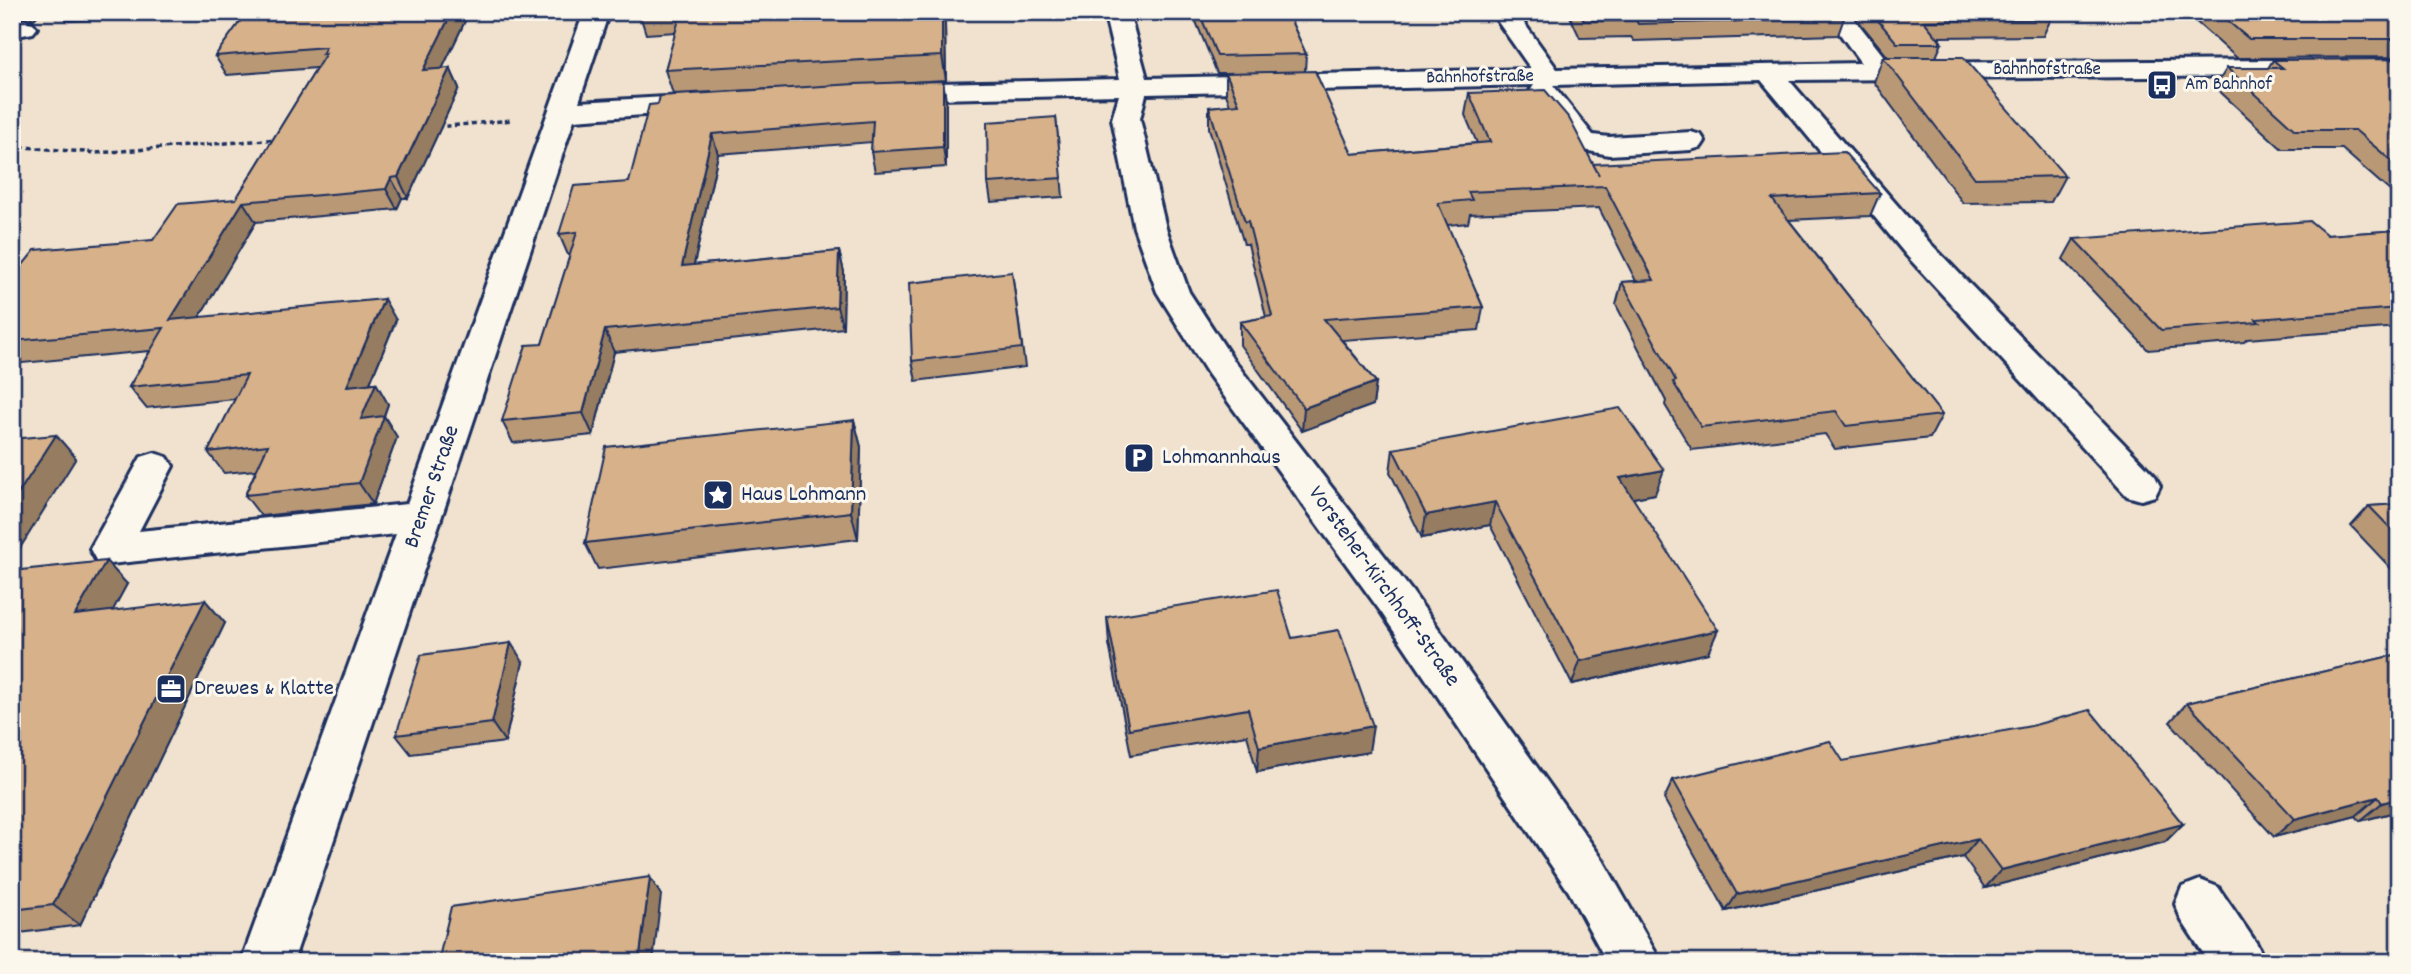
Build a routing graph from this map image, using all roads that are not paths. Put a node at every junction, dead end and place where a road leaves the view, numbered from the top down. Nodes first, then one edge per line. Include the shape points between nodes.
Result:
1 (597, 12) edge
2 (1116, 12) edge
3 (1503, 12) edge
4 (1836, 12) edge
5 (2303, 68) edge
6 (1881, 71) junction
7 (1768, 72) junction
8 (1540, 76) junction
9 (1135, 85) junction
10 (872, 92) edge
11 (724, 102) edge
12 (562, 112) junction
13 (1691, 141) dead end
14 (154, 466) dead end
15 (2141, 486) dead end
16 (423, 517) junction
17 (2200, 904) dead end
18 (267, 962) edge
19 (1635, 962) edge
20 (2239, 962) edge

1 - 12 street, Bremer Straße
2 - 9 street
3 - 8 street
4 - 6 street
5 - 6 street, Bahnhofstraße
6 - 7 street, Bahnhofstraße
7 - 8 street, Bahnhofstraße
7 - 15 street via 1918,249
8 - 9 street, Bahnhofstraße
8 - 13 street via 1584,142 1609,146
9 - 10 street, Bahnhofstraße
9 - 19 street, Vorsteher-Kirchhoff-Straße via 1126,119 1150,228 1173,292 1220,366 1428,647 1586,876
11 - 12 street
12 - 16 street, Bremer Straße
14 - 16 street via 110,549
16 - 18 street, Bremer Straße
17 - 20 street

